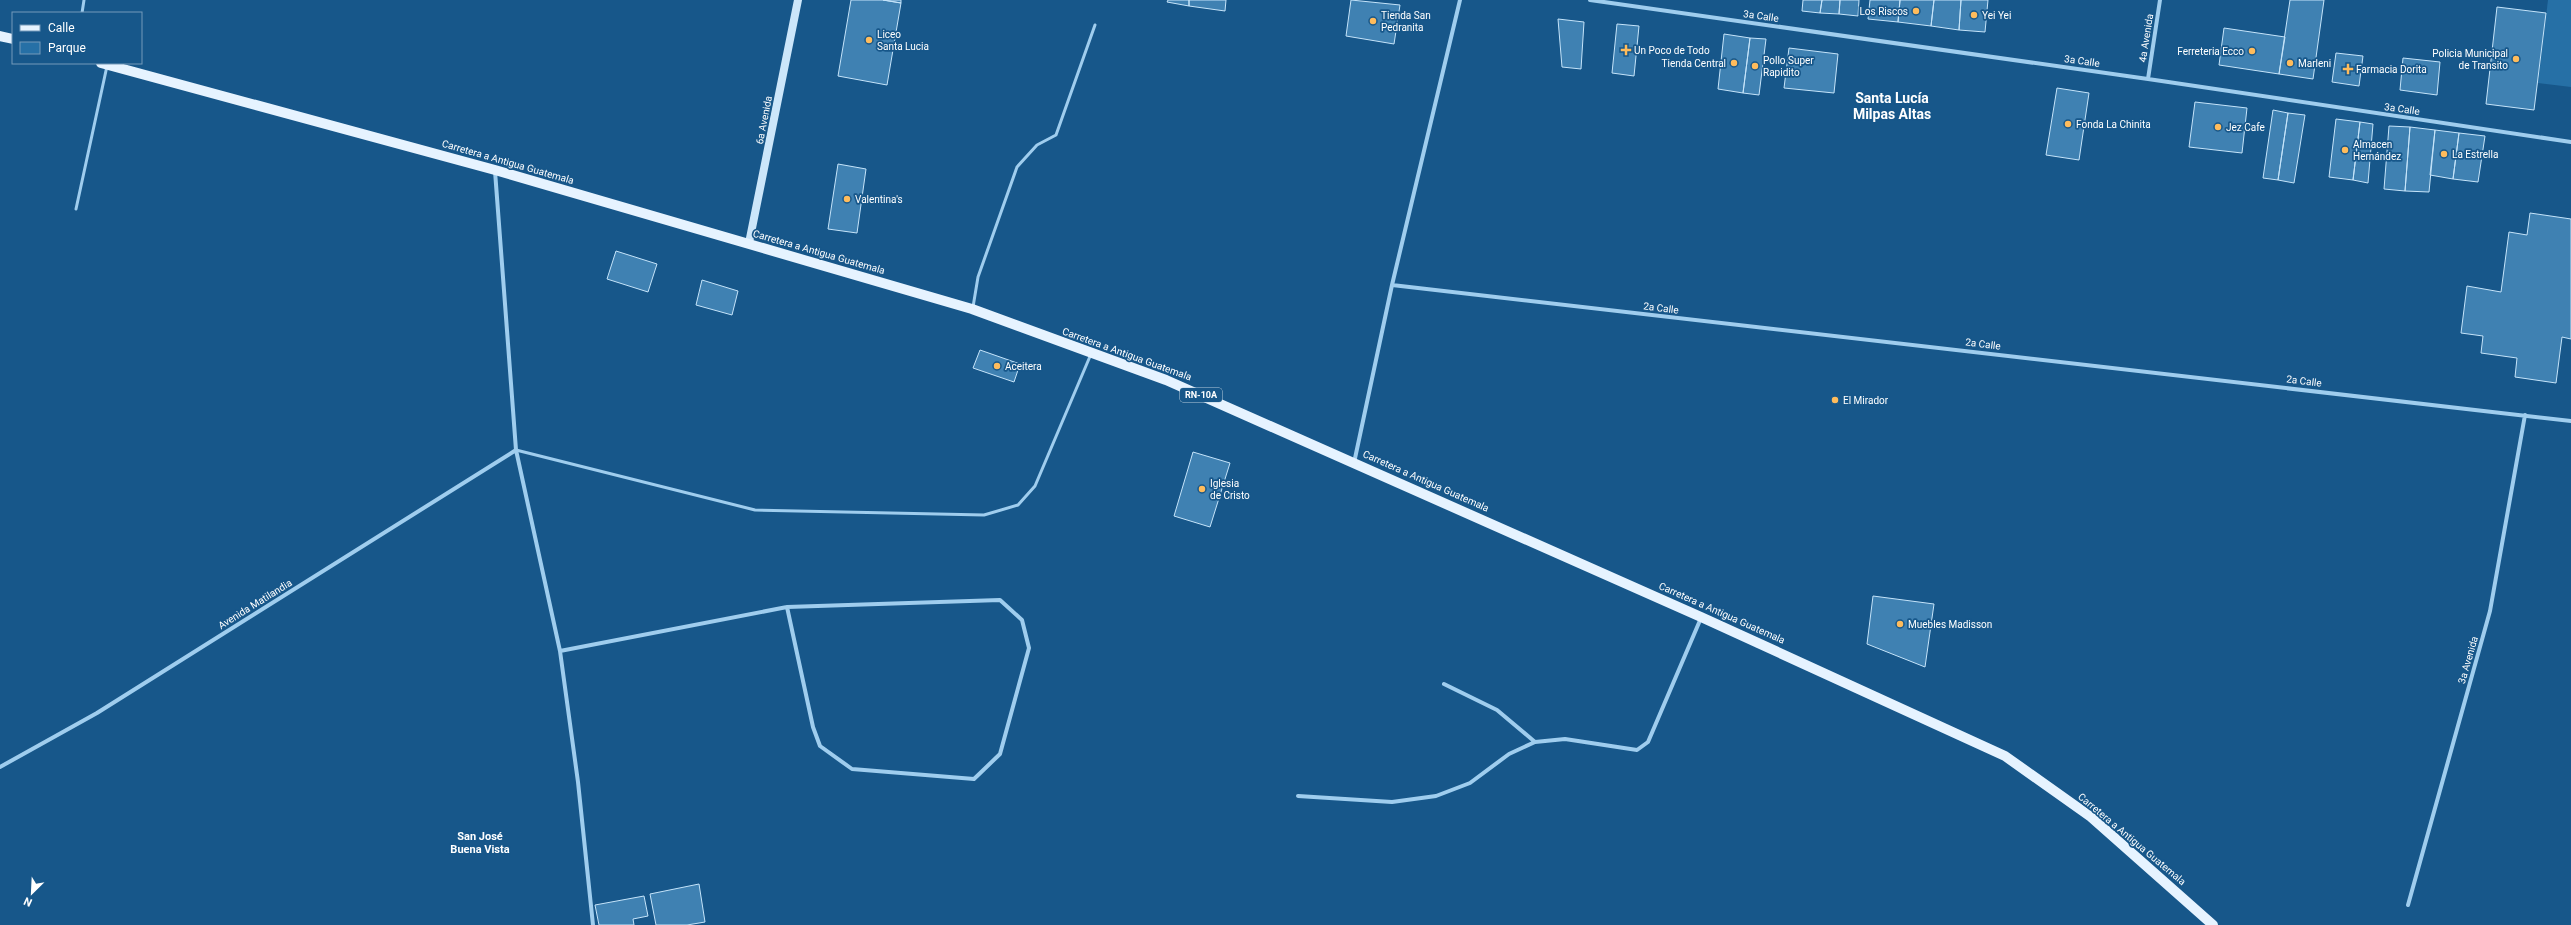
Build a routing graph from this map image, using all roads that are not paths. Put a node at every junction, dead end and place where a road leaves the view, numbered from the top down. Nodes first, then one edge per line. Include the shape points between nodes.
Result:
1 (84, 0) edge
2 (798, 0) edge
3 (1460, 0) edge
4 (1590, 0) edge
5 (2160, 0) edge
6 (82, 12) edge
7 (1095, 25) dead end
8 (0, 36) edge
9 (12, 39) edge
10 (104, 64) edge
11 (2148, 79) junction
12 (2571, 142) edge
13 (495, 170) junction
14 (76, 208) dead end
15 (749, 244) junction
16 (1392, 285) junction
17 (972, 309) junction
18 (1091, 354) junction
19 (2525, 415) junction
20 (2571, 421) edge
21 (516, 450) junction
22 (1354, 463) junction
23 (787, 607) junction
24 (1702, 617) junction
25 (560, 651) junction
26 (1444, 684) dead end
27 (1535, 742) junction
28 (0, 767) edge
29 (1298, 796) dead end
30 (2408, 905) dead end
31 (593, 925) edge
32 (2213, 925) edge

1 - 6 lane
2 - 15 street, 6a Avenida
3 - 16 street
4 - 11 street, 3a Calle
5 - 11 street, 4a Avenida
7 - 17 lane via 1056,135 1037,145 1017,167 978,277
8 - 9 main road
10 - 13 main road, Carretera a Antigua Guatemala / RN-10A
10 - 14 lane
11 - 12 street, 3a Calle
13 - 15 main road, Carretera a Antigua Guatemala / RN-10A
13 - 21 street
15 - 17 main road, Carretera a Antigua Guatemala / RN-10A
16 - 19 street, 2a Calle
16 - 22 street
17 - 18 main road, Carretera a Antigua Guatemala / RN-10A
18 - 21 lane via 1035,486 1018,505 984,516 755,510
18 - 22 main road, Carretera a Antigua Guatemala / RN-10A via 1166,380
19 - 20 street, 2a Calle
19 - 30 street, 3a Avenida via 2490,611
21 - 25 street
21 - 28 street, Avenida Matilandia via 97,713
22 - 24 main road, Carretera a Antigua Guatemala / RN-10A
23 - 23 street via 813,727 820,746 852,769 974,779 1000,754 1029,648 1022,620 1000,600
23 - 25 street
24 - 27 street via 1644,746 1637,750 1565,739
24 - 32 main road, Carretera a Antigua Guatemala / RN-10A via 2005,756 2091,817
25 - 31 street via 578,782
26 - 27 street via 1497,710
27 - 29 street via 1509,754 1470,783 1436,796 1392,802

